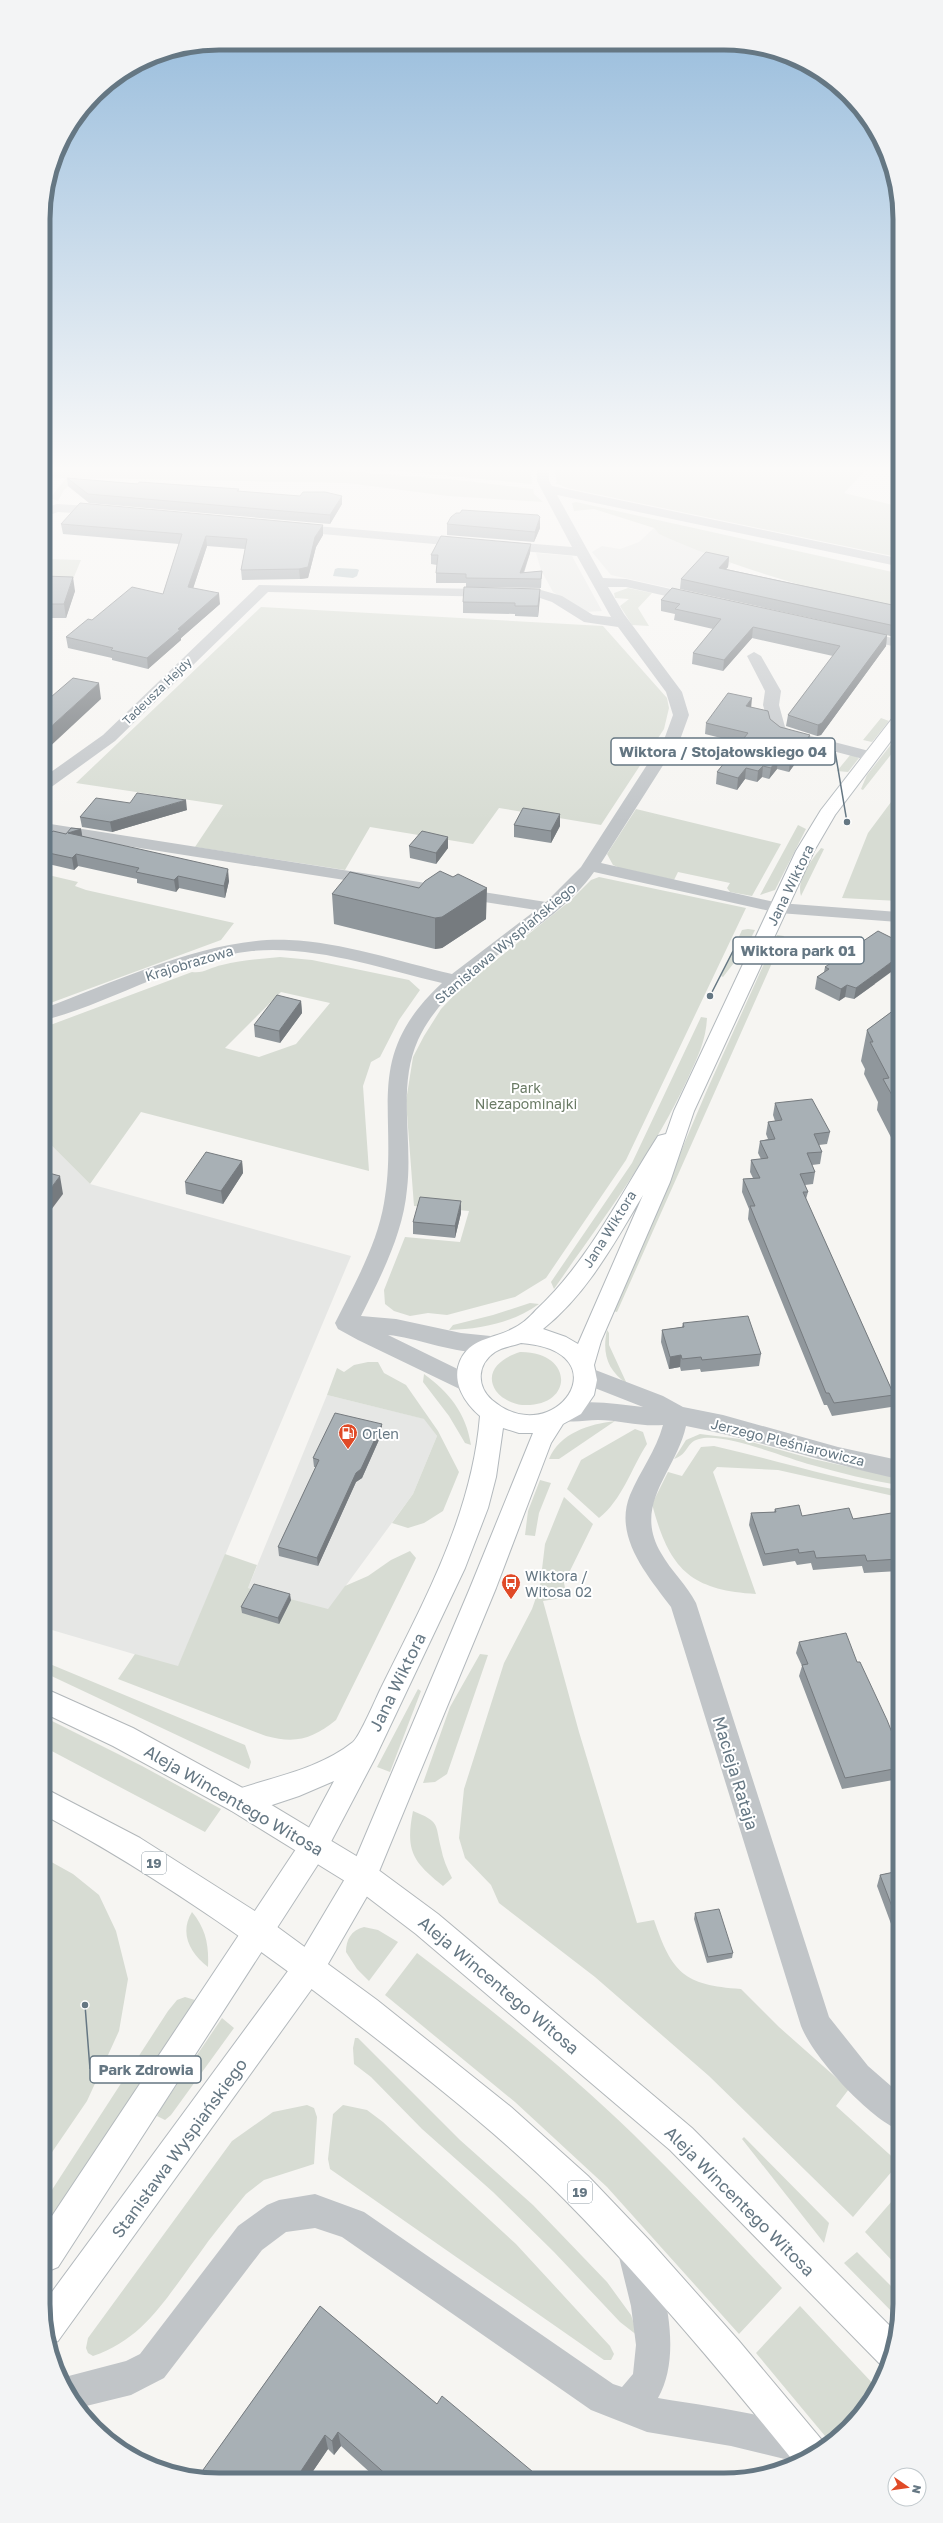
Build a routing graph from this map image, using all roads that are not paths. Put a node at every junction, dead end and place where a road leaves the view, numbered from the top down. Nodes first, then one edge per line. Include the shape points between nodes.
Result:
1 (602, 587) edge
2 (643, 587) edge
3 (715, 603) edge
4 (622, 623) junction
5 (845, 632) edge
6 (893, 642) edge
7 (754, 656) dead end
8 (893, 728) edge
9 (871, 756) junction
10 (50, 781) edge
11 (50, 829) edge
12 (589, 866) junction
13 (779, 908) junction
14 (548, 909) junction
15 (893, 917) edge
16 (456, 981) junction
17 (50, 1012) edge
18 (684, 1111) junction
19 (346, 1323) junction
20 (521, 1335) junction
21 (492, 1343) junction
22 (584, 1370) junction
23 (468, 1384) junction
24 (492, 1415) junction
25 (677, 1415) junction
26 (560, 1416) junction
27 (893, 1468) edge
28 (50, 1703) edge
29 (365, 1749) junction
30 (240, 1801) junction
31 (50, 1804) edge
32 (314, 1846) junction
33 (363, 1876) junction
34 (258, 1931) junction
35 (310, 1966) junction
36 (893, 2109) edge
37 (634, 2248) junction
38 (50, 2249) edge
39 (51, 2323) edge
40 (887, 2347) edge
41 (74, 2391) edge
42 (624, 2407) junction
43 (808, 2451) edge

1 - 4 street, Stanisława Wyspiańskiego
2 - 3 street
4 - 10 street, Tadeusza Hejdy via 589,620 557,599 541,594 264,588 109,738
4 - 12 street, Stanisława Wyspiańskiego via 669,682 679,703 681,715 673,737
5 - 6 street
7 - 9 street via 773,691 771,705 778,729 785,734
8 - 9 street, Jana Wiktora
9 - 13 street, Jana Wiktora via 816,832
11 - 14 street via 290,864 515,901
12 - 13 street
12 - 14 street, Stanisława Wyspiańskiego via 572,888
13 - 15 street
13 - 18 street, Jana Wiktora
14 - 16 street, Stanisława Wyspiańskiego
16 - 17 street, Krajobrazowa via 317,948 288,945 251,946 191,960
16 - 19 street, Stanisława Wyspiańskiego via 419,1020 400,1062 396,1087 397,1190 381,1245
18 - 20 street, Jana Wiktora via 603,1241 559,1304 543,1320
18 - 22 street, Jana Wiktora via 659,1182 590,1341
19 - 21 street via 396,1327 461,1341
19 - 23 street via 385,1345 422,1360
20 - 21 street
20 - 22 street via 558,1342 575,1355
21 - 23 street via 473,1361 468,1372
22 - 25 street, Jerzego Pleśniarowicza via 655,1402
22 - 26 street via 582,1396
23 - 24 street via 472,1396
24 - 26 street via 523,1424
24 - 29 street, Jana Wiktora via 490,1449 481,1492 447,1579
25 - 26 street, Jerzego Pleśniarowicza via 651,1417 598,1411
25 - 27 street, Jerzego Pleśniarowicza via 723,1424 838,1456
25 - 36 street, Macieja Rataja via 671,1440 642,1496 638,1531 651,1560 683,1603 816,2026 857,2077
26 - 33 street via 540,1441 484,1588
28 - 30 street, Aleja Wincentego Witosa via 123,1737
29 - 30 street via 334,1768 291,1788
29 - 32 street, Jana Wiktora
30 - 32 street, Aleja Wincentego Witosa
31 - 34 street, 19 via 88,1823 165,1869
32 - 33 street, Aleja Wincentego Witosa
32 - 34 street, Jana Wiktora
33 - 35 street, Stanisława Wyspiańskiego
33 - 40 street, Aleja Wincentego Witosa via 427,1924 682,2139 812,2274
34 - 35 street, 19
34 - 38 street
35 - 37 street, 19 via 500,2117
35 - 39 street, Stanisława Wyspiańskiego
37 - 42 street via 652,2326 653,2358 651,2376 641,2394
37 - 43 street, 19
41 - 42 street via 130,2377 152,2366 250,2238 279,2218 315,2211 352,2224 603,2398
42 - 43 street via 670,2419 731,2428

